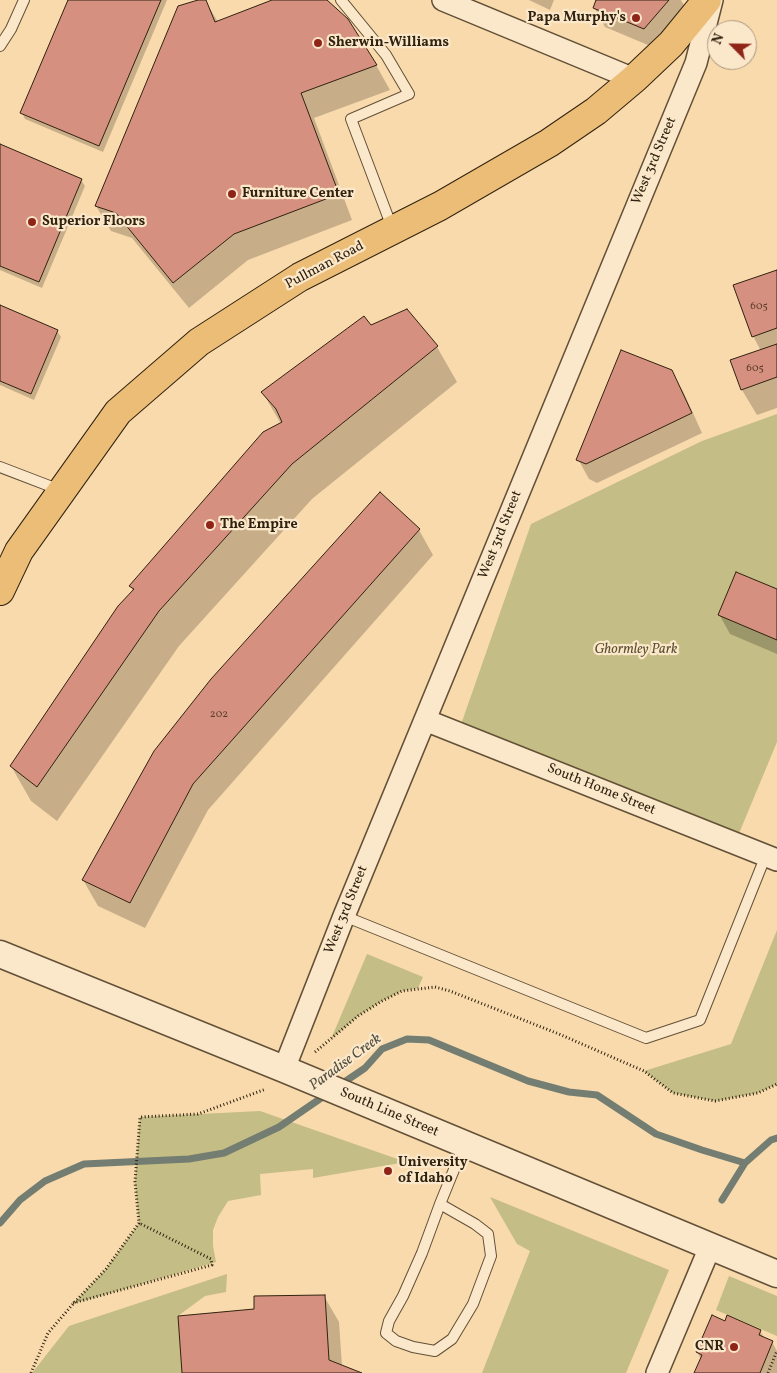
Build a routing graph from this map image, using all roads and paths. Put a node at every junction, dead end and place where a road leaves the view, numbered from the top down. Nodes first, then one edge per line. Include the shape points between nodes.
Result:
1 (24, 0) edge
2 (341, 0) edge
3 (444, 0) edge
4 (707, 0) edge
5 (712, 0) edge
6 (0, 46) edge
7 (634, 79) junction
8 (394, 230) junction
9 (0, 467) edge
10 (61, 490) junction
11 (0, 590) edge
12 (426, 720) junction
13 (771, 858) edge
14 (344, 916) junction
15 (0, 954) edge
16 (316, 1051) dead end
17 (286, 1078) junction
18 (777, 1084) edge
19 (464, 1144) junction
20 (440, 1204) junction
21 (139, 1223) junction
22 (710, 1247) junction
23 (777, 1274) edge
24 (73, 1304) junction
25 (777, 1351) edge
26 (31, 1373) edge
27 (657, 1373) edge
28 (768, 1373) edge

1 - 6 lane
2 - 8 lane via 386,55 409,94 351,119
3 - 7 street
4 - 7 main road, Pullman Road via 671,44
5 - 12 street, West 3rd Street via 696,63
7 - 8 main road, Pullman Road via 548,143
8 - 10 main road, Pullman Road via 300,277 199,342 118,412
9 - 10 lane
10 - 11 main road, Pullman Road via 19,551
12 - 13 street, South Home Street
12 - 14 street, West 3rd Street
13 - 14 lane via 700,1020 646,1038
14 - 17 street, West 3rd Street
15 - 17 street, South Line Street
16 - 18 path via 382,1000 402,991 435,987 635,1067 673,1092 715,1101 758,1093
17 - 19 street, South Line Street via 367,1104
17 - 21 path via 198,1114 140,1116 135,1182
19 - 20 lane
19 - 22 street, South Line Street
20 - 20 lane via 386,1333 396,1341 435,1351 452,1339 473,1304 490,1256 488,1234
21 - 24 path via 106,1269
21 - 24 path via 211,1259 212,1265
22 - 23 street, South Line Street
22 - 27 street
24 - 26 path via 48,1333
25 - 28 path

